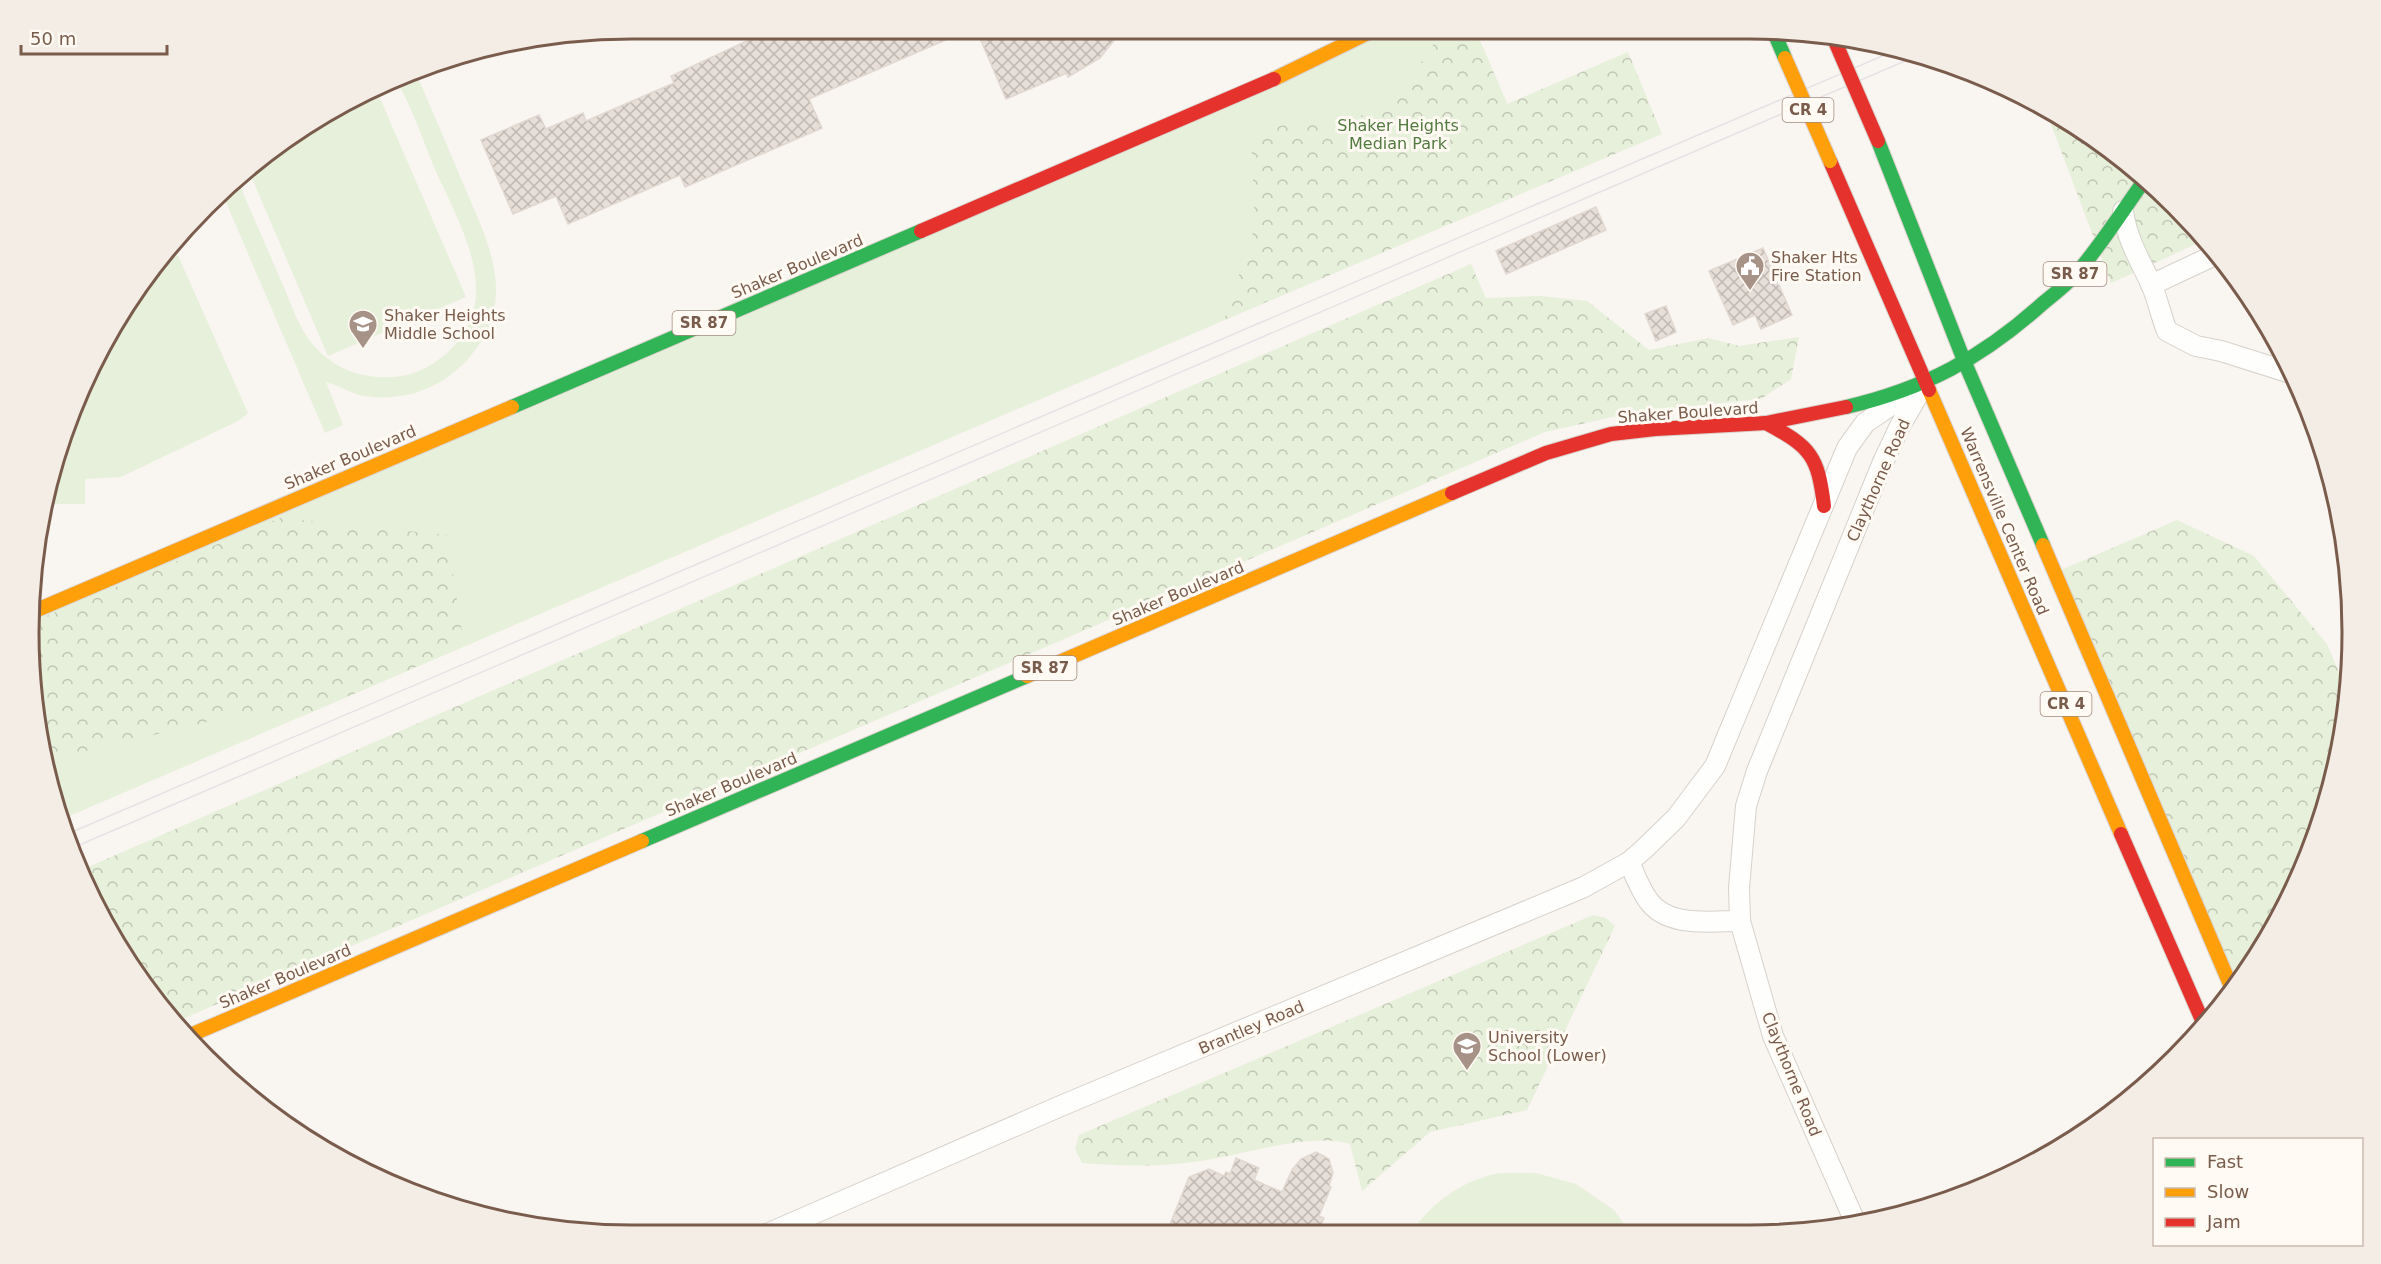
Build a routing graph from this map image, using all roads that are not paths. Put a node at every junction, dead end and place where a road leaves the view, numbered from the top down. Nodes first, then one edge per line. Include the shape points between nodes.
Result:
1 (1356, 39) edge
2 (1777, 40) edge
3 (1836, 46) edge
4 (2140, 186) edge
5 (2123, 211) junction
6 (2209, 258) edge
7 (2151, 285) junction
8 (1965, 363) junction
9 (2281, 370) edge
10 (1926, 381) junction
11 (1766, 423) junction
12 (1824, 506) junction
13 (40, 609) edge
14 (1706, 780) joint
15 (1629, 862) junction
16 (1740, 921) junction
17 (2228, 980) edge
18 (2200, 1016) edge
19 (196, 1033) edge
20 (1852, 1216) edge
21 (788, 1225) edge

1 - 13 main road, Shaker Boulevard / SR 87 via 1266,83
2 - 10 main road, Warrensville Center Road / CR 4, bridge
3 - 8 main road, Warrensville Center Road / CR 4, bridge
4 - 5 main road, Shaker Boulevard / SR 87
5 - 7 street via 2127,235
5 - 8 main road, Shaker Boulevard / SR 87 via 2074,276 2030,315
6 - 7 street
7 - 9 street via 2167,331 2196,346
8 - 10 main road, Shaker Boulevard / SR 87
8 - 17 main road, Warrensville Center Road / CR 4
10 - 11 main road, Shaker Boulevard / SR 87 via 1875,400
10 - 12 street, Claythorne Road via 1878,413 1857,433
10 - 16 street, Claythorne Road via 1883,462 1757,771 1746,806 1741,848
10 - 18 main road, Warrensville Center Road / CR 4
11 - 12 main road via 1796,438 1810,452 1820,474
11 - 19 main road, Shaker Boulevard / SR 87 via 1632,431 1592,438 1546,453
12 - 14 street, Claythorne Road via 1723,750
14 - 15 street, Brantley Road via 1676,818
15 - 16 street via 1648,902 1665,914 1687,920
15 - 21 street, Brantley Road via 1584,887
16 - 20 street, Claythorne Road via 1773,1036

